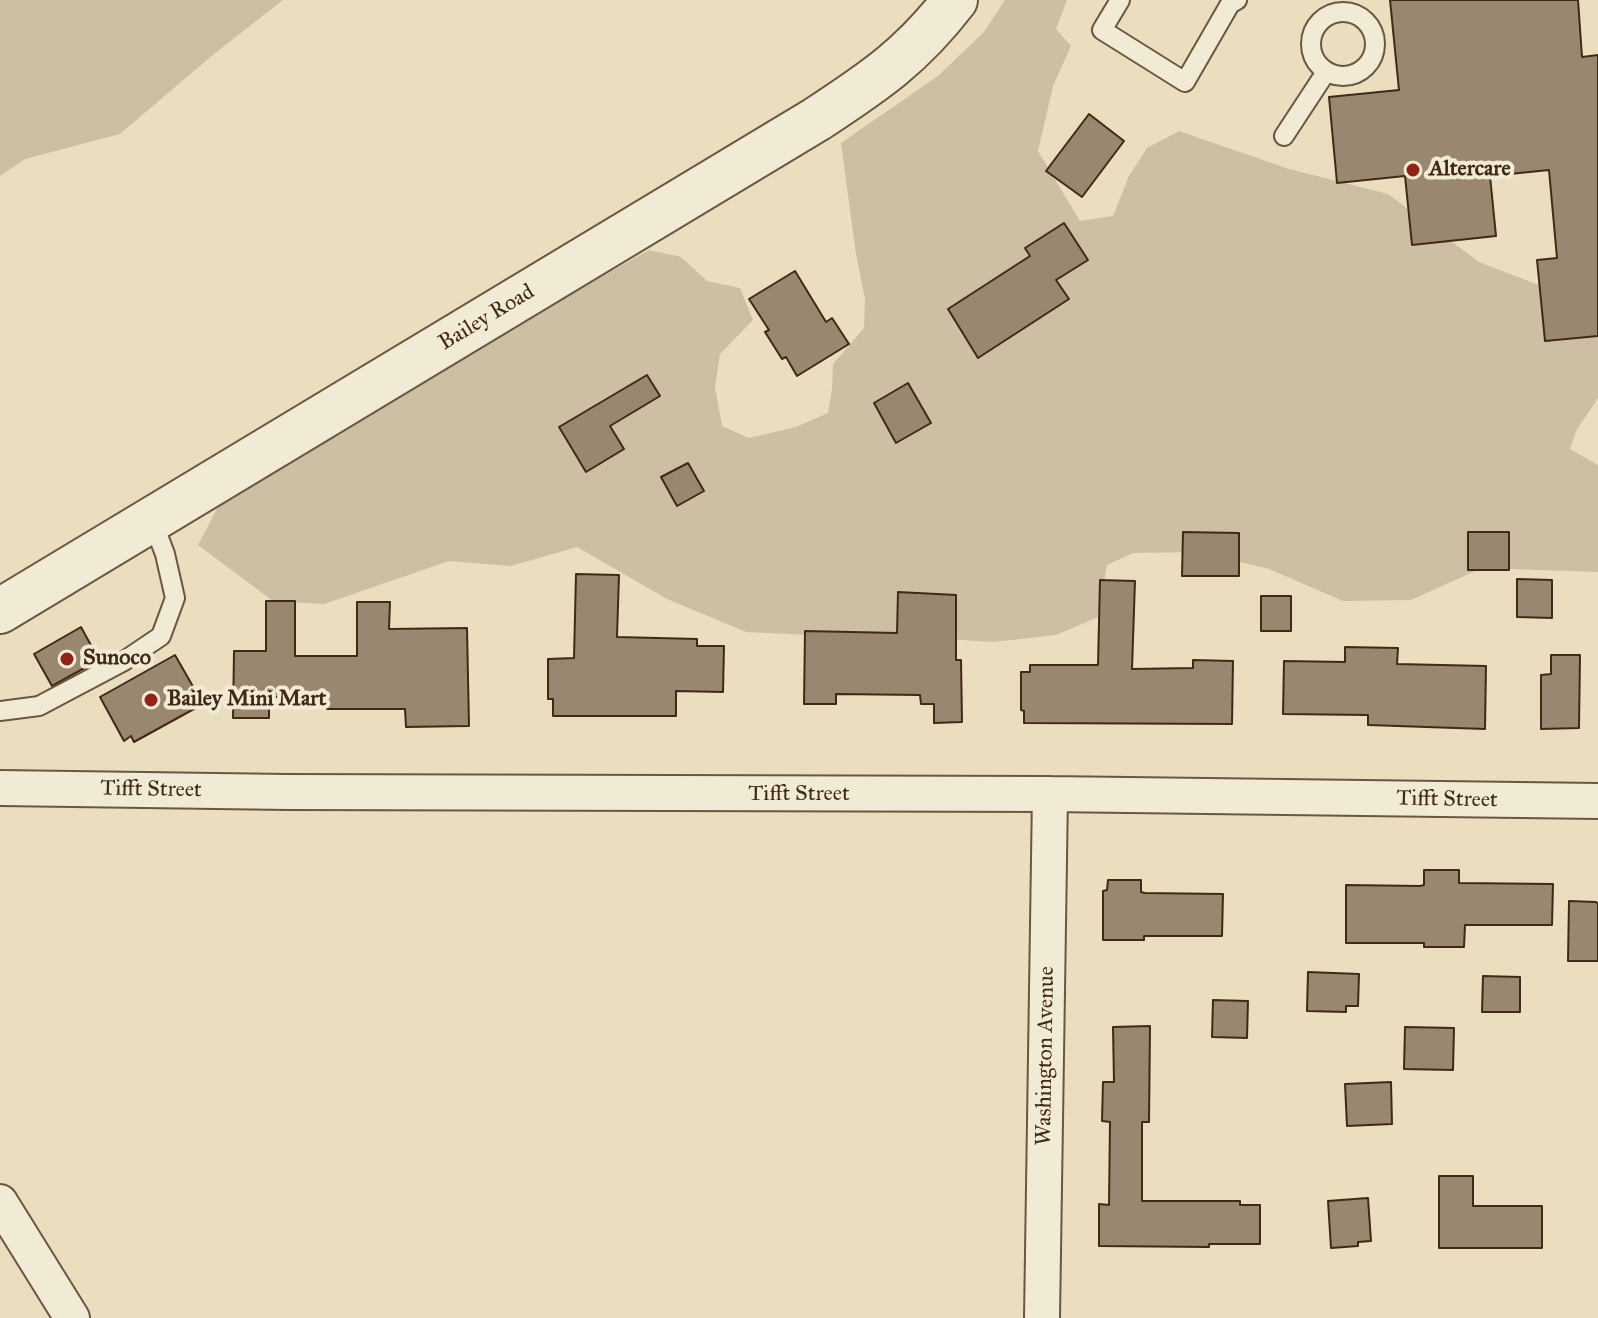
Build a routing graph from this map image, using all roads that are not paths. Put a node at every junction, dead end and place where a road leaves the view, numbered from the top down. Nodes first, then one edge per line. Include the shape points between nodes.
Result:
1 (955, 0) edge
2 (1120, 0) edge
3 (1237, 0) edge
4 (1335, 6) edge
5 (1326, 72) junction
6 (1284, 136) dead end
7 (152, 520) junction
8 (0, 611) edge
9 (0, 711) edge
10 (0, 788) edge
11 (1050, 794) junction
12 (1598, 801) edge
13 (0, 1202) edge
14 (72, 1318) edge
15 (1042, 1318) edge

1 - 7 street, Bailey Road via 934,28 879,79
2 - 3 lane via 1102,30 1185,82
4 - 5 lane via 1318,24 1311,44
4 - 5 lane via 1365,20 1375,48 1357,73 1347,77
5 - 6 lane
7 - 8 street, Bailey Road
7 - 9 lane via 175,598 161,636 39,706
10 - 11 street, Tifft Street
11 - 12 street, Tifft Street
11 - 15 street, Washington Avenue
13 - 14 street

